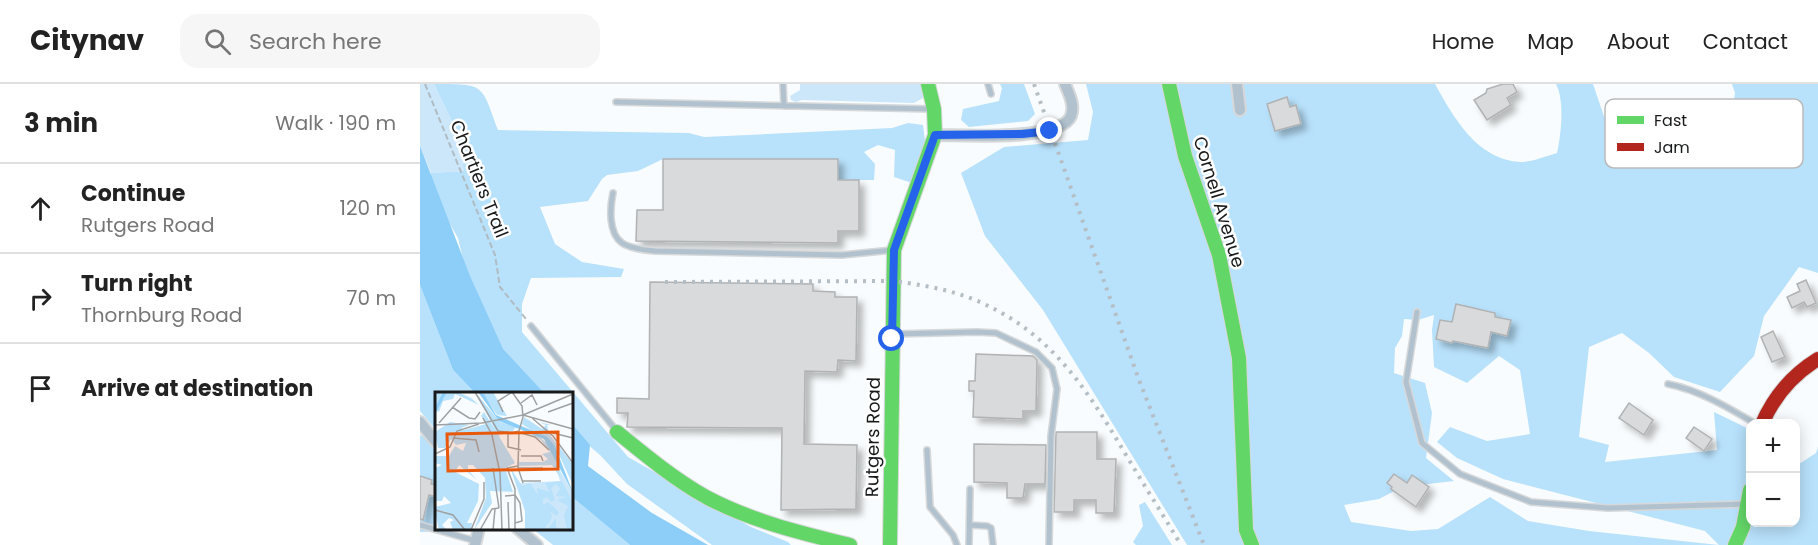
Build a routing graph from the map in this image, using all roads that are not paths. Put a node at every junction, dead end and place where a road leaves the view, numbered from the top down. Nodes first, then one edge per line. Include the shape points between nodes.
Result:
1 (783, 84) edge
2 (928, 84) edge
3 (988, 84) edge
4 (1065, 84) edge
5 (1169, 84) edge
6 (1237, 84) edge
7 (991, 94) dead end
8 (616, 102) dead end
9 (784, 106) junction
10 (934, 109) junction
11 (1240, 110) dead end
12 (935, 135) junction
13 (613, 193) dead end
14 (894, 250) junction
15 (1417, 312) dead end
16 (531, 326) road end
17 (892, 334) junction
18 (1818, 359) edge
19 (1668, 384) dead end
20 (1749, 419) edge
21 (1764, 419) edge
22 (420, 422) edge
23 (617, 432) joint
24 (435, 441) edge
25 (927, 450) dead end
26 (970, 489) dead end
27 (1746, 497) edge
28 (1746, 514) edge
29 (420, 525) edge
30 (970, 525) junction
31 (435, 530) edge
32 (435, 530) edge
33 (519, 530) edge
34 (475, 543) edge
35 (537, 545) edge
36 (850, 545) edge
37 (890, 545) edge
38 (957, 545) edge
39 (969, 545) edge
40 (993, 545) edge
41 (1049, 545) edge
42 (1252, 545) edge
43 (1735, 545) edge

1 - 9 lane
2 - 10 street, Rutgers Road
3 - 7 lane
4 - 12 street via 1072,110 1070,118 1050,131
5 - 42 street, Cornell Avenue via 1185,156 1219,255 1239,358 1246,530
6 - 11 street
8 - 9 lane
9 - 10 lane
10 - 12 street, Rutgers Road
12 - 14 street, Rutgers Road
13 - 14 lane via 614,231 621,243 634,248 842,255
14 - 17 street, Rutgers Road
15 - 27 lane via 1406,382 1422,443 1460,474 1531,502 1608,508
16 - 23 lane
17 - 37 street, Rutgers Road
17 - 41 lane via 996,333 1036,352 1052,368 1057,389 1051,436
18 - 21 street via 1785,383
19 - 20 lane
22 - 24 street
23 - 36 street via 707,498 756,518
25 - 38 lane via 930,507
26 - 30 lane
28 - 43 street
29 - 32 lane
30 - 39 lane
30 - 40 lane via 991,528
31 - 34 lane
33 - 35 street

